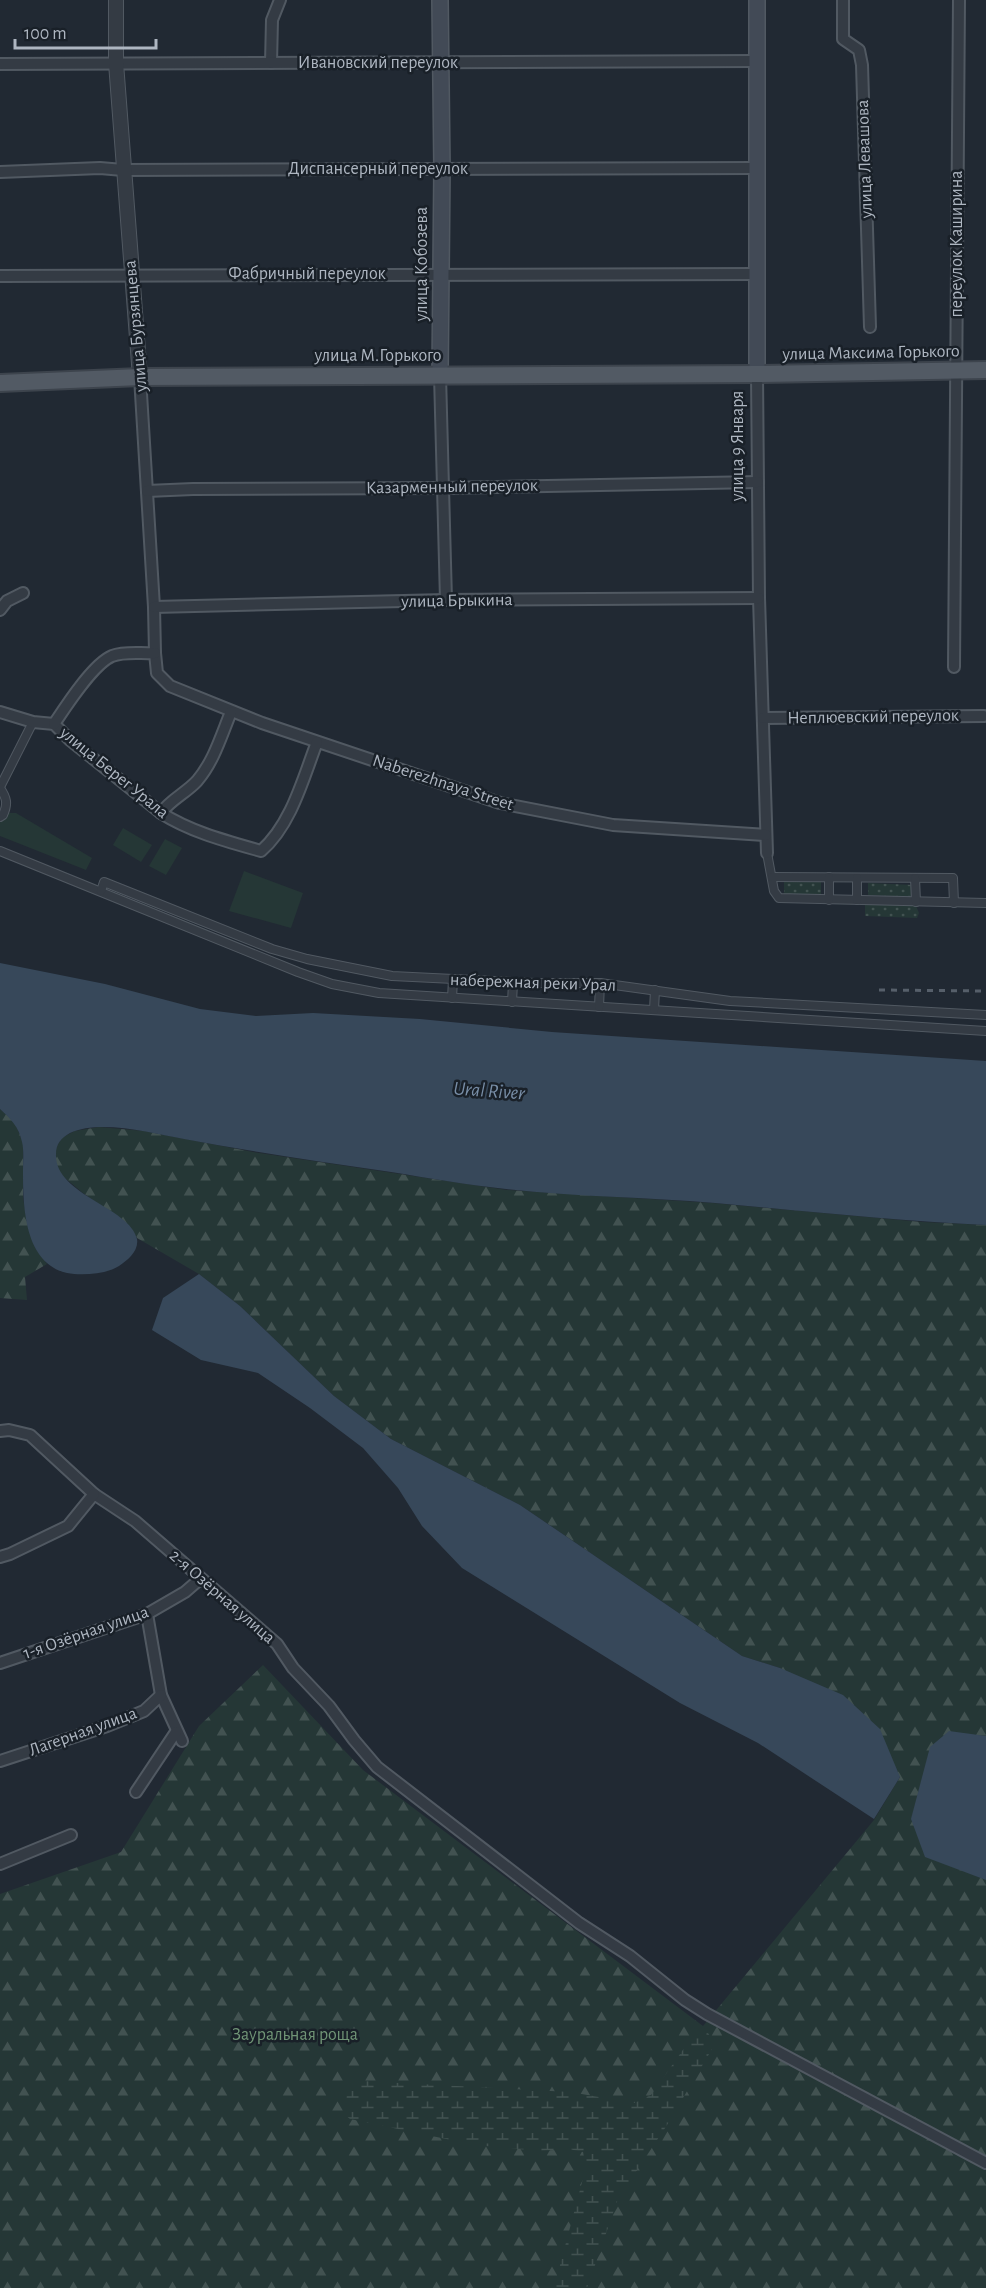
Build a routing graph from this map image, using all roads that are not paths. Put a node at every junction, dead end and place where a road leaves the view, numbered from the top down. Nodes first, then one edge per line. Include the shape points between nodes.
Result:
1 (116, 0) edge
2 (280, 0) edge
3 (440, 0) edge
4 (757, 0) edge
5 (843, 0) edge
6 (959, 0) edge
7 (756, 60) junction
8 (441, 62) junction
9 (116, 63) junction
10 (271, 63) junction
11 (0, 64) edge
12 (756, 168) junction
13 (442, 169) junction
14 (123, 170) junction
15 (0, 172) edge
16 (441, 273) junction
17 (131, 274) junction
18 (757, 274) junction
19 (0, 276) edge
20 (870, 327) dead end
21 (986, 370) edge
22 (956, 371) junction
23 (757, 374) junction
24 (440, 375) junction
25 (140, 377) junction
26 (0, 383) edge
27 (758, 482) junction
28 (444, 488) junction
29 (147, 491) junction
30 (23, 593) dead end
31 (759, 598) junction
32 (446, 600) junction
33 (154, 607) junction
34 (0, 610) edge
35 (155, 653) junction
36 (954, 667) dead end
37 (0, 712) edge
38 (231, 712) junction
39 (984, 716) dead end
40 (762, 718) junction
41 (33, 722) junction
42 (54, 724) junction
43 (317, 742) junction
44 (0, 788) edge
45 (161, 813) junction
46 (0, 818) edge
47 (766, 835) junction
48 (0, 851) edge
49 (767, 853) joint
50 (772, 877) junction
51 (829, 877) junction
52 (857, 878) junction
53 (915, 878) junction
54 (101, 891) junction
55 (829, 900) junction
56 (857, 900) junction
57 (916, 902) junction
58 (954, 903) junction
59 (986, 903) edge
60 (392, 976) junction
61 (453, 980) junction
62 (513, 983) junction
63 (600, 983) junction
64 (656, 990) junction
65 (390, 992) junction
66 (452, 998) junction
67 (512, 1002) junction
68 (779, 1004) junction
69 (599, 1007) junction
70 (854, 1007) junction
71 (654, 1010) junction
72 (982, 1015) edge
73 (779, 1018) junction
74 (853, 1022) junction
75 (982, 1031) edge
76 (0, 1431) edge
77 (94, 1494) junction
78 (0, 1557) edge
79 (200, 1579) junction
80 (147, 1614) junction
81 (0, 1663) edge
82 (161, 1695) junction
83 (0, 1761) edge
84 (136, 1792) dead end
85 (71, 1835) dead end
86 (0, 1864) edge
87 (986, 2163) edge

1 - 9 street, улица Бурзянцева
2 - 10 street via 272,20
3 - 8 main road, улица Кобозева
4 - 7 main road, улица 9 Января
5 - 20 street, улица Левашова via 843,39 859,50 862,65
6 - 22 street, переулок Каширина
7 - 8 street, Ивановский переулок
7 - 12 main road, улица 9 Января
8 - 10 street, Ивановский переулок
8 - 13 main road, улица Кобозева
9 - 10 street, Ивановский переулок
9 - 11 street, Ивановский переулок
9 - 14 street, улица Бурзянцева
12 - 13 street, Диспансерный переулок
12 - 18 main road, улица 9 Января
13 - 14 street, Диспансерный переулок
13 - 16 main road, улица Кобозева
14 - 15 street, Диспансерный переулок
14 - 17 street, улица Бурзянцева
16 - 17 street, Фабричный переулок
16 - 18 street, Фабричный переулок
16 - 24 main road, улица Кобозева
17 - 19 street, Фабричный переулок
17 - 25 street, улица Бурзянцева
18 - 23 main road, улица 9 Января
21 - 22 main road, улица Максима Горького
22 - 23 main road, улица Максима Горького
22 - 36 street, переулок Каширина
23 - 24 main road, улица М.Горького
23 - 27 street, улица 9 Января
24 - 25 main road, улица М.Горького
24 - 28 street, улица Кобозева
25 - 26 main road, улица М.Горького
25 - 29 street, улица Бурзянцева
27 - 28 street, Казарменный переулок
27 - 31 street, улица 9 Января
28 - 29 street, Казарменный переулок
28 - 32 street, улица Кобозева
29 - 33 street, улица Бурзянцева
30 - 34 street
31 - 32 street, улица Брыкина
31 - 40 street, улица 9 Января
32 - 33 street, улица Брыкина
33 - 35 street, улица Бурзянцева
35 - 38 street, Naberezhnaya Street via 157,673 162,680
35 - 42 street via 113,656 104,662
37 - 41 street, улица Берег Урала
38 - 43 street, Naberezhnaya Street
38 - 45 street via 215,753 196,782
39 - 40 street, Неплюевский переулок
40 - 47 street, улица 9 Января
41 - 42 street, улица Берег Урала
41 - 44 street
42 - 45 street, улица Берег Урала
43 - 45 street, улица Берег Урала via 296,797 261,851 189,828
43 - 47 street, Naberezhnaya Street via 500,803 613,825
44 - 46 street via 7,803
47 - 49 street, улица 9 Января
48 - 54 street, набережная реки Урал
49 - 50 street, улица 9 Января
50 - 51 street
50 - 55 street, улица 9 Января via 779,898
51 - 52 street
51 - 55 street
52 - 53 street
52 - 56 street
53 - 57 street
53 - 58 street via 953,878
54 - 60 street, набережная реки Урал via 104,882 272,949
54 - 65 street, набережная реки Урал via 332,984
55 - 56 street
56 - 57 street
57 - 58 street
58 - 59 street
60 - 61 street, набережная реки Урал
60 - 65 street
61 - 62 street, набережная реки Урал
61 - 66 street
62 - 63 street, набережная реки Урал
62 - 67 street
63 - 64 street, набережная реки Урал
63 - 69 street
64 - 68 street, набережная реки Урал
64 - 71 street
65 - 66 street, набережная реки Урал
66 - 67 street, набережная реки Урал
67 - 69 street, набережная реки Урал
68 - 70 street, набережная реки Урал
68 - 73 street
69 - 71 street, набережная реки Урал
70 - 72 street, набережная реки Урал
70 - 74 street
71 - 73 street, набережная реки Урал
72 - 75 street
73 - 74 street, набережная реки Урал
74 - 75 street, набережная реки Урал
76 - 77 street, 2-я Озёрная улица via 30,1435
77 - 78 street via 68,1526
77 - 79 street, 2-я Озёрная улица via 135,1521
79 - 80 street, 1-я Озёрная улица
79 - 87 street, 2-я Озёрная улица via 277,1644 292,1668 377,1767 579,1923 693,2005
80 - 81 street, 1-я Озёрная улица
80 - 82 street
82 - 83 street, Лагерная улица via 144,1710 107,1726
82 - 84 street via 179,1737
85 - 86 street

